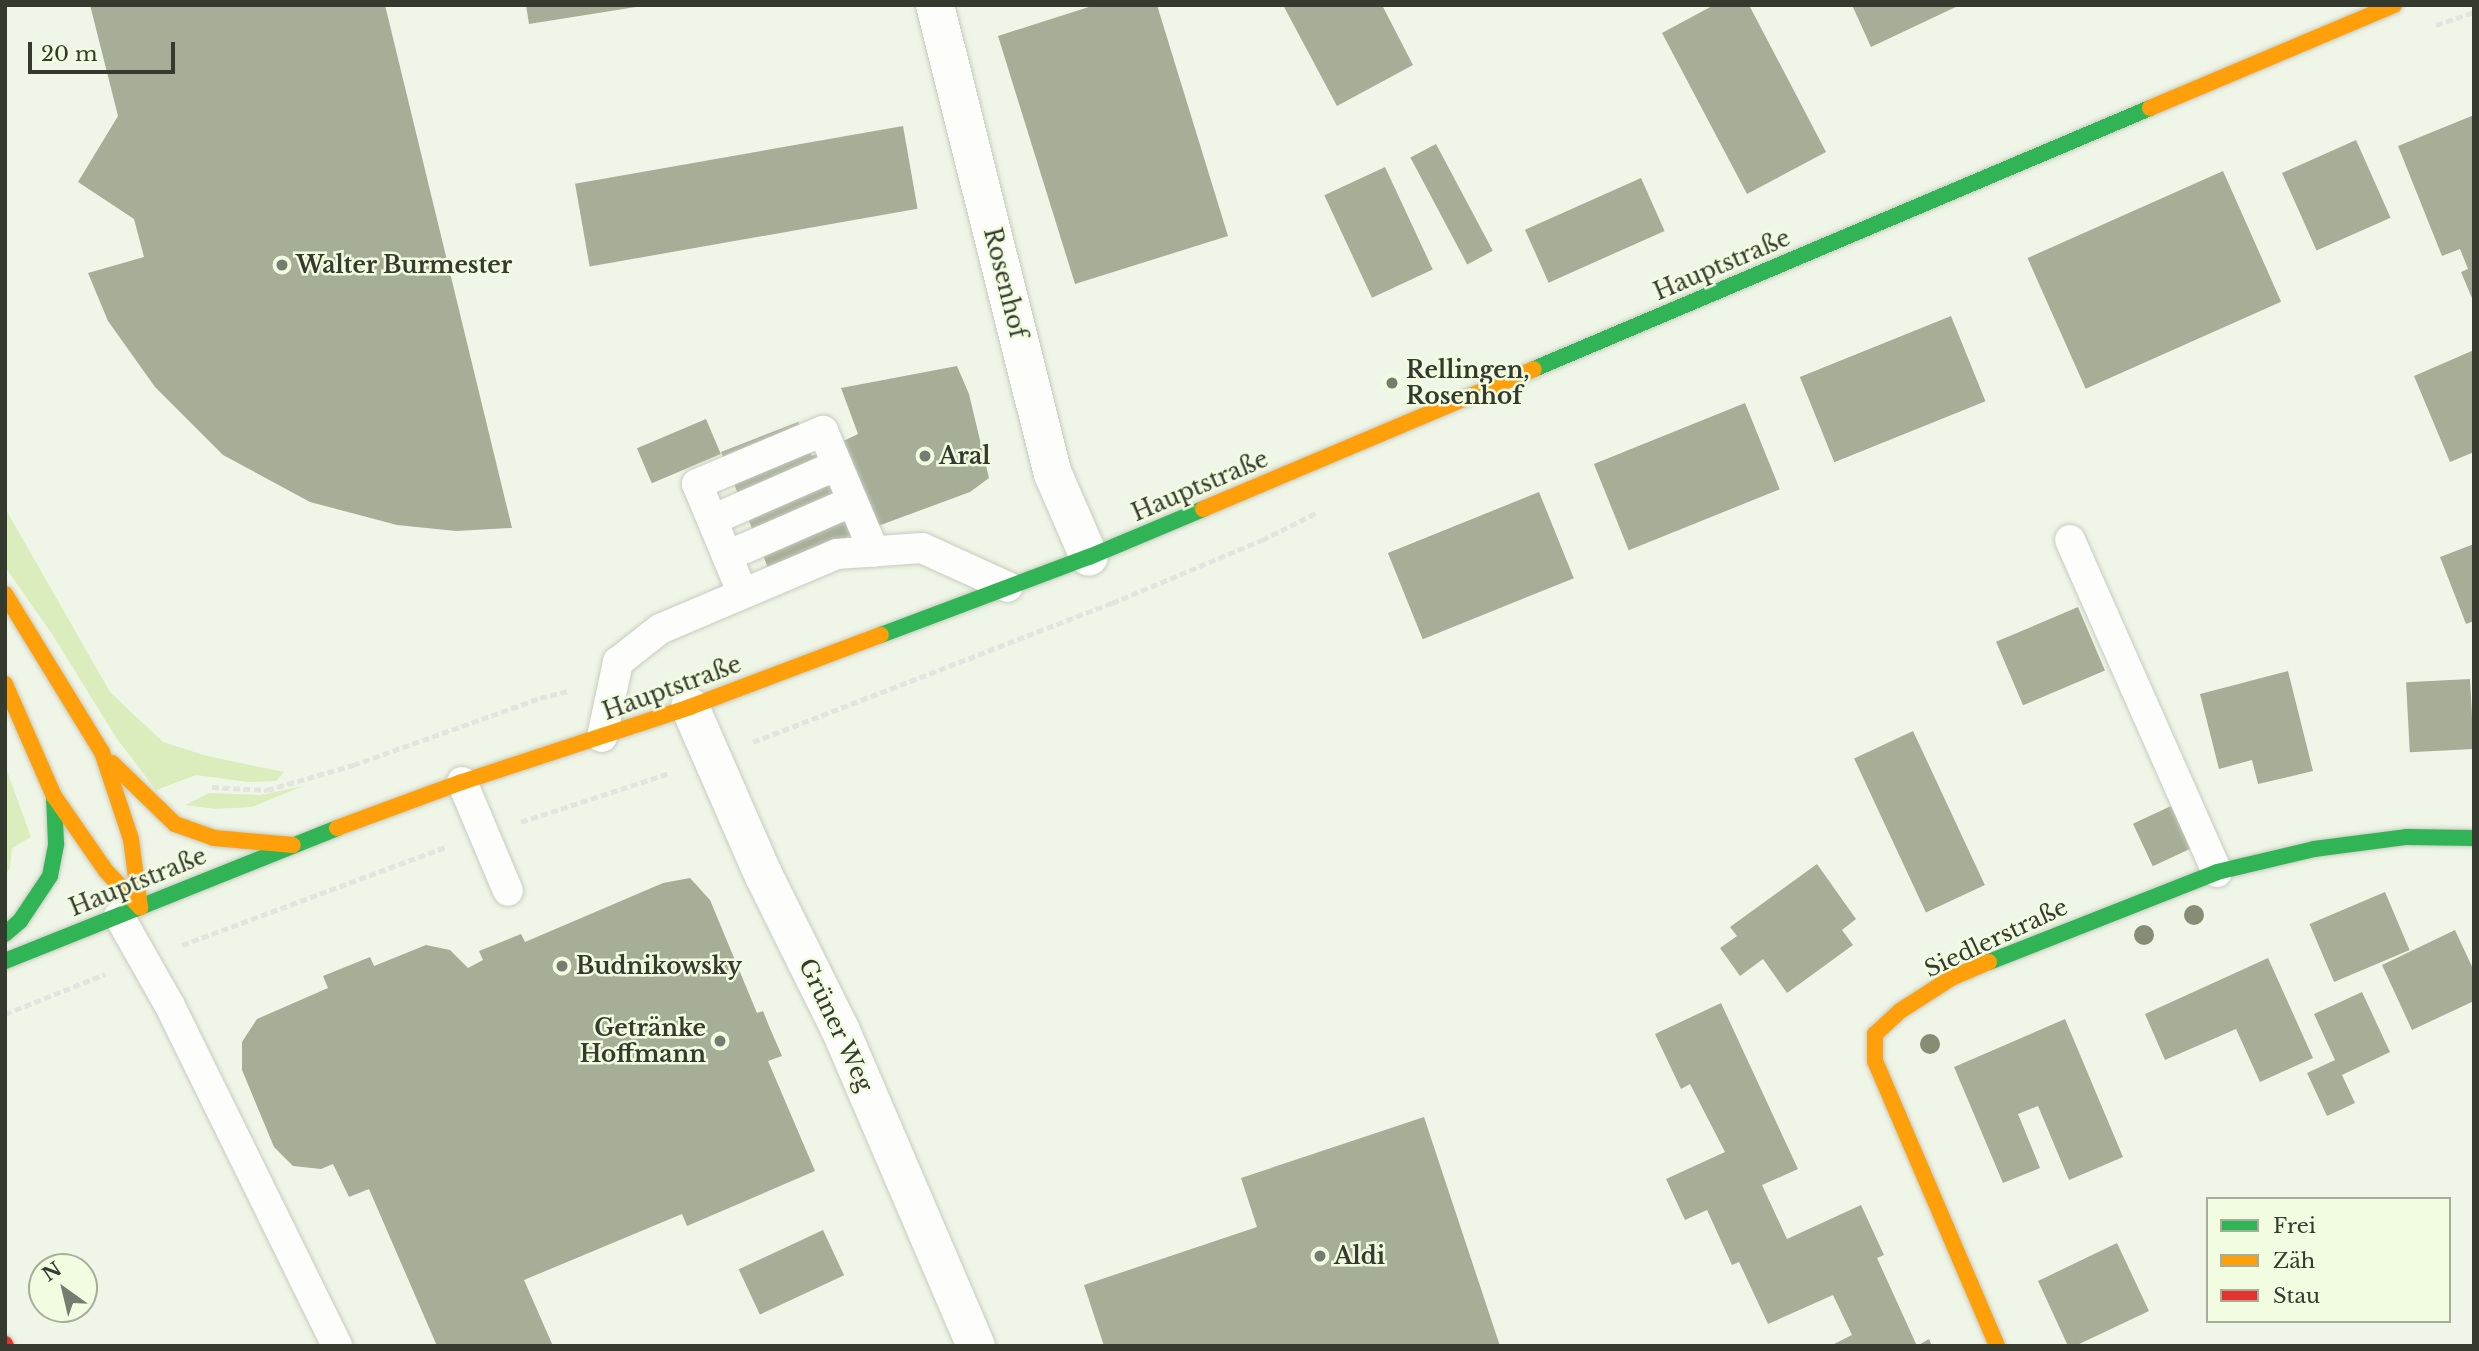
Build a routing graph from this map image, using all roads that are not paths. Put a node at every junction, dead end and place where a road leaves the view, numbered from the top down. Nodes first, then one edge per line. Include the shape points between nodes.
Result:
1 (935, 5) edge
2 (2393, 5) edge
3 (837, 466) junction
4 (853, 502) junction
5 (712, 520) junction
6 (2070, 540) dead end
7 (874, 552) junction
8 (727, 556) junction
9 (1089, 557) junction
10 (1008, 587) junction
11 (742, 592) junction
12 (5, 594) edge
13 (5, 684) edge
14 (690, 707) junction
15 (602, 737) junction
16 (102, 752) junction
17 (462, 782) junction
18 (54, 796) junction
19 (2474, 838) edge
20 (293, 845) junction
21 (2217, 872) junction
22 (508, 891) dead end
23 (129, 911) junction
24 (5, 934) edge
25 (5, 961) edge
26 (337, 1346) edge
27 (976, 1346) edge
28 (1997, 1346) edge

1 - 9 street, Rosenhof via 1053,474
2 - 9 main road, Hauptstraße
3 - 4 lane
3 - 5 lane
3 - 5 lane via 823,431 697,484
4 - 7 lane
4 - 8 lane
5 - 8 lane
6 - 21 lane
7 - 10 lane via 922,548
7 - 11 lane via 837,554
8 - 11 lane
9 - 10 main road, Hauptstraße
10 - 14 main road, Hauptstraße
11 - 15 lane via 660,629 618,662
12 - 16 main road
13 - 18 main road
14 - 15 main road, Hauptstraße
14 - 27 street, Grüner Weg via 764,876 840,1029
15 - 17 main road, Hauptstraße
16 - 20 main road via 175,824 214,838
16 - 23 main road via 131,839
17 - 20 main road, Hauptstraße
17 - 22 lane
18 - 23 main road
18 - 24 main road via 56,844 50,876 20,921
19 - 21 main road, Siedlerstraße via 2407,837 2314,849
20 - 23 main road, Hauptstraße
21 - 28 main road, Siedlerstraße via 1953,977 1900,1011 1875,1034 1875,1061 1884,1088
23 - 25 main road, Hauptstraße
23 - 26 lane via 170,1006

